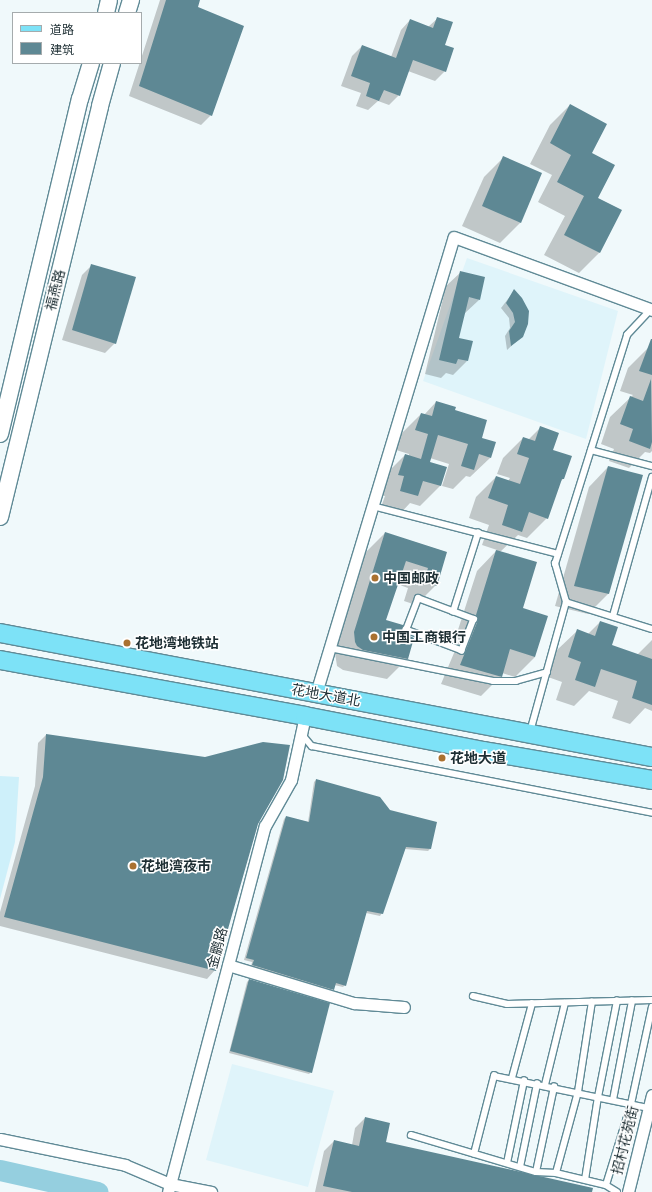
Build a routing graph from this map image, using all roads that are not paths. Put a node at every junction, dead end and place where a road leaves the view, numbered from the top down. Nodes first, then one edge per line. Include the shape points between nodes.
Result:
1 (110, 0) edge
2 (131, 0) edge
3 (106, 12) edge
4 (127, 12) edge
5 (91, 64) edge
6 (112, 64) edge
7 (652, 310) edge
8 (0, 434) edge
9 (591, 450) junction
10 (652, 466) edge
11 (652, 477) edge
12 (373, 506) junction
13 (0, 518) edge
14 (478, 533) junction
15 (558, 554) junction
16 (566, 602) junction
17 (453, 612) junction
18 (613, 616) junction
19 (652, 629) edge
20 (0, 634) edge
21 (330, 648) junction
22 (0, 660) edge
23 (547, 672) junction
24 (316, 694) junction
25 (305, 716) junction
26 (301, 733) junction
27 (529, 735) junction
28 (652, 757) edge
29 (652, 780) edge
30 (652, 813) edge
31 (228, 965) junction
32 (474, 996) dead end
33 (652, 1000) edge
34 (617, 1001) junction
35 (632, 1001) junction
36 (592, 1002) junction
37 (565, 1003) junction
38 (532, 1004) junction
39 (404, 1006) dead end
40 (652, 1007) edge
41 (512, 1078) junction
42 (524, 1081) junction
43 (537, 1084) junction
44 (545, 1085) junction
45 (554, 1087) junction
46 (578, 1092) junction
47 (652, 1095) edge
48 (598, 1097) junction
49 (614, 1100) junction
50 (631, 1104) junction
51 (648, 1108) junction
52 (411, 1135) dead end
53 (0, 1139) edge
54 (474, 1154) junction
55 (507, 1163) junction
56 (520, 1167) junction
57 (536, 1172) junction
58 (556, 1173) junction
59 (585, 1180) junction
60 (606, 1185) junction
61 (169, 1188) edge
62 (211, 1192) edge
63 (617, 1192) edge
64 (628, 1192) edge

1 - 3 street
2 - 4 street
5 - 8 street, 福燕路 via 80,99
6 - 13 street, 福燕路
7 - 9 lane via 627,335
7 - 12 street via 454,237
9 - 10 lane
9 - 15 lane
11 - 18 lane
12 - 14 lane
12 - 21 street
14 - 15 lane
14 - 17 lane
15 - 16 lane via 555,564
16 - 18 lane
16 - 23 lane
17 - 17 lane via 418,598 406,630 462,651 474,619
18 - 19 lane
20 - 24 main road, 花地大道北
21 - 23 lane via 493,681 516,681
21 - 24 street
22 - 25 main road, 花地大道北
23 - 27 lane
24 - 27 main road, 花地大道北
25 - 26 street, 金鹏路
25 - 29 main road, 花地大道北 via 499,754
26 - 30 lane via 312,746
26 - 31 street, 金鹏路 via 291,780 265,826
27 - 28 main road, 花地大道北
31 - 39 street via 354,1003
31 - 61 street, 金鹏路
32 - 38 lane via 507,1004
33 - 35 lane
34 - 35 lane
34 - 36 lane
34 - 48 lane
35 - 49 lane
36 - 37 lane
36 - 46 lane
37 - 38 lane
37 - 44 lane
38 - 41 lane
40 - 50 lane
41 - 42 lane
41 - 54 lane via 494,1076
42 - 43 lane
42 - 55 lane
43 - 44 lane
43 - 56 lane
44 - 45 lane
45 - 46 lane
45 - 57 lane
46 - 48 lane
46 - 58 lane
47 - 51 street, 招村花苑街
48 - 49 lane
48 - 59 lane
49 - 50 lane
50 - 51 lane
50 - 60 lane
51 - 64 street, 招村花苑街
52 - 54 lane
53 - 61 street via 125,1165
54 - 55 lane
55 - 56 lane
56 - 57 lane
57 - 58 lane
58 - 59 lane
59 - 60 lane
60 - 63 lane
61 - 62 street

